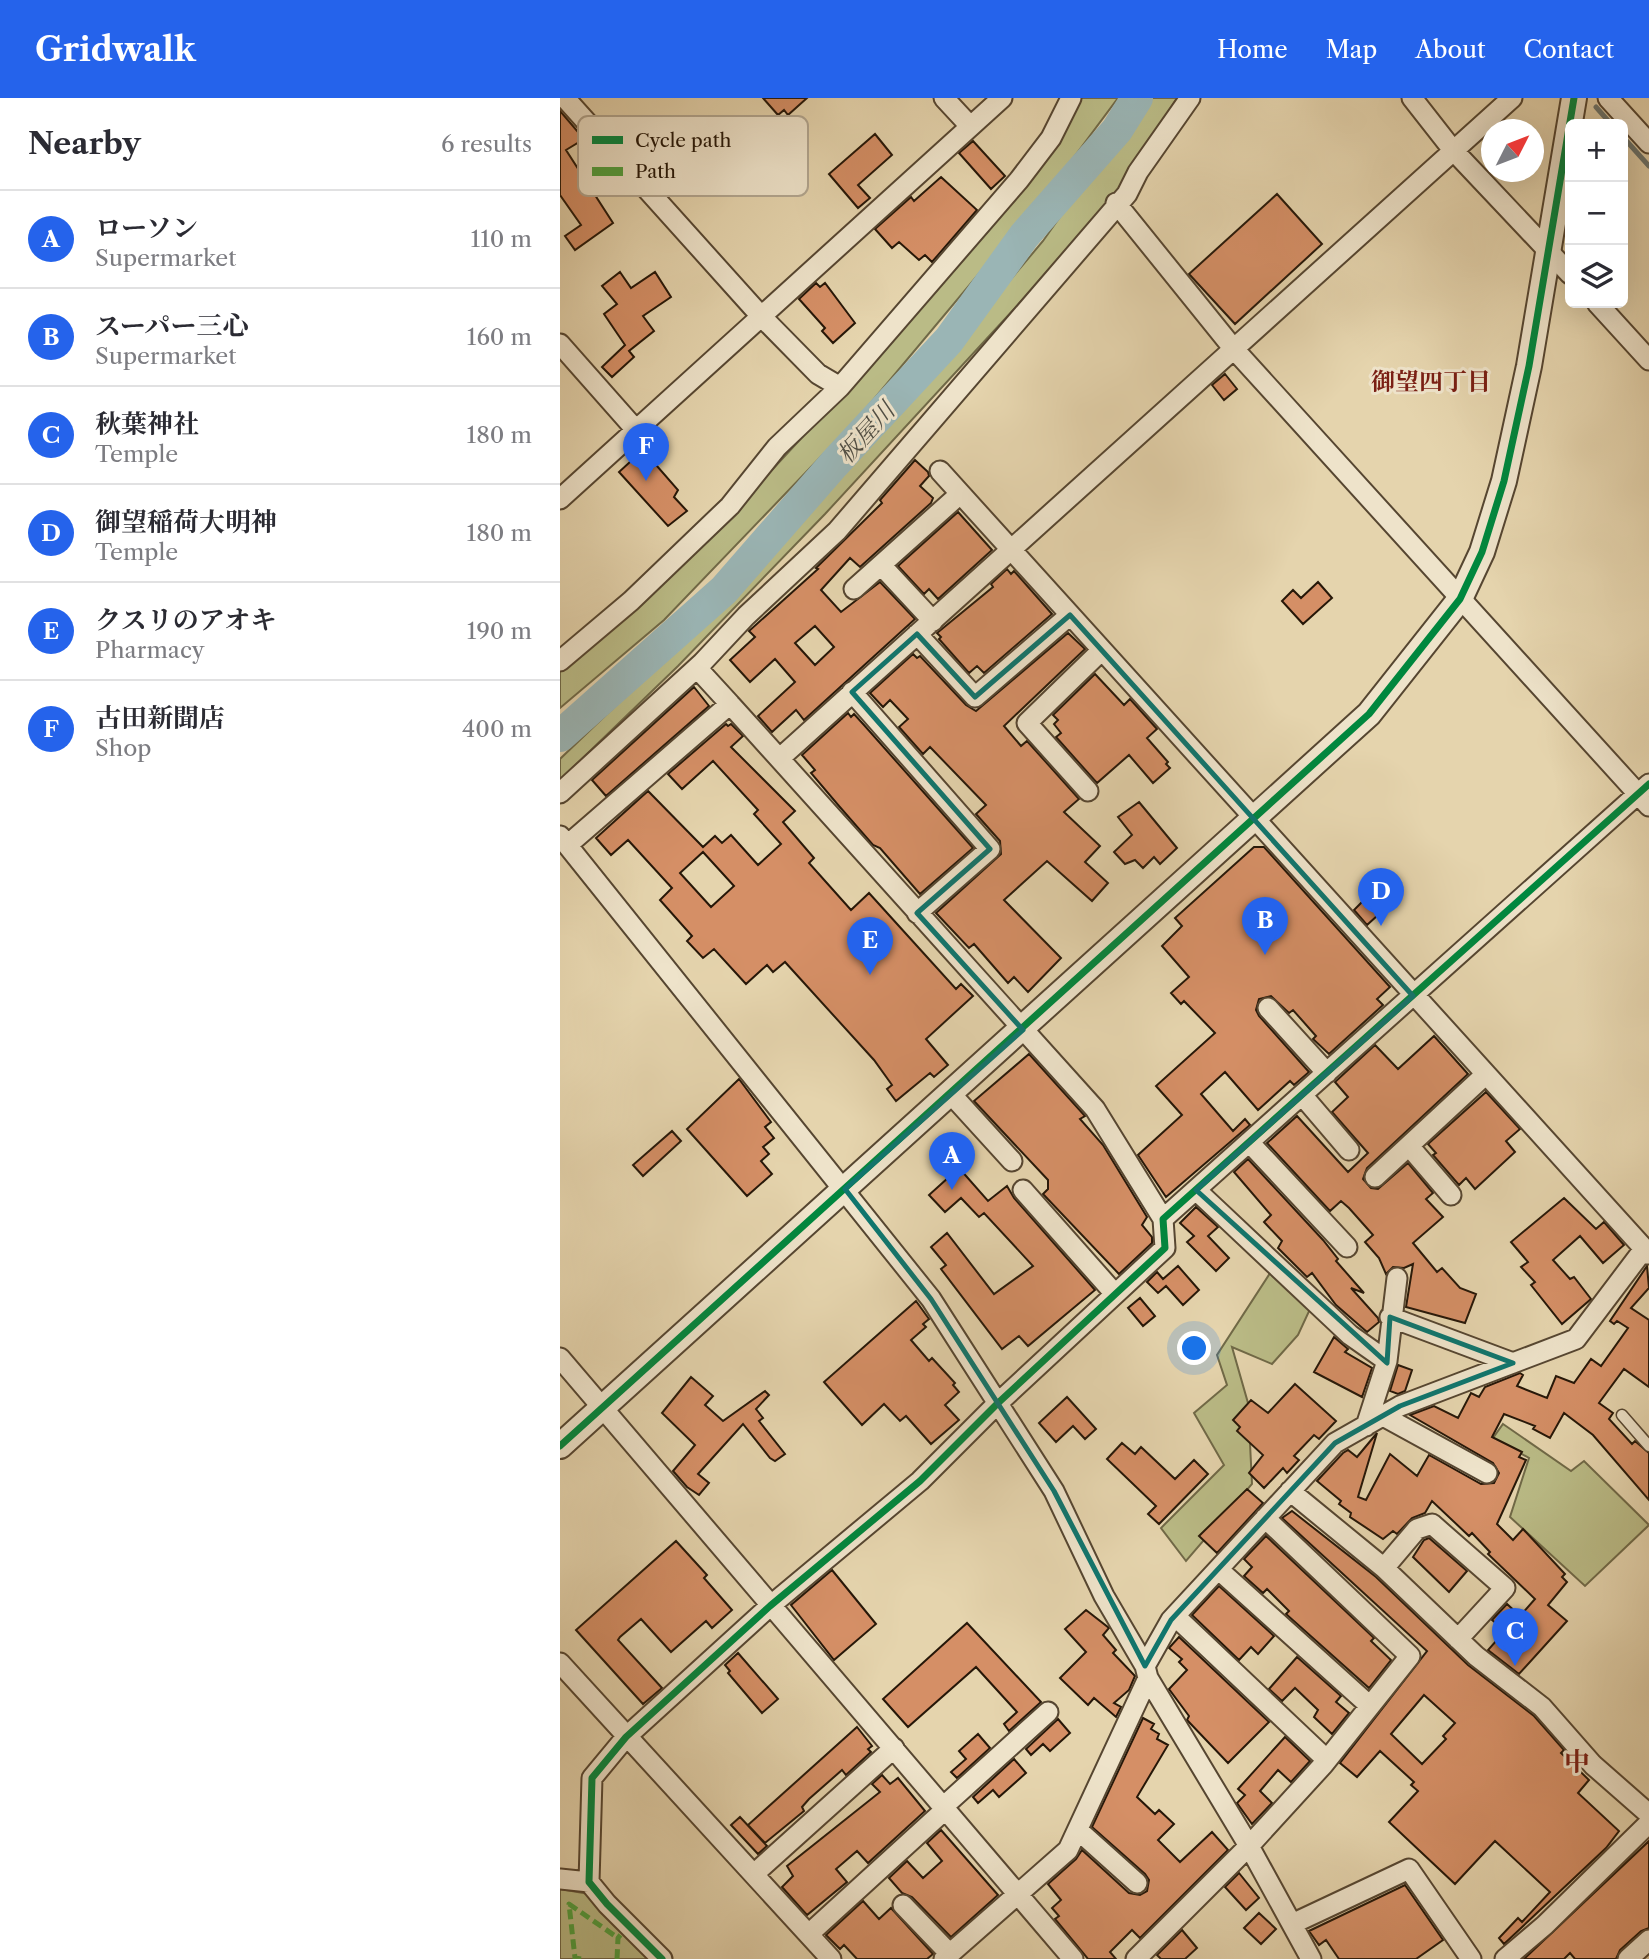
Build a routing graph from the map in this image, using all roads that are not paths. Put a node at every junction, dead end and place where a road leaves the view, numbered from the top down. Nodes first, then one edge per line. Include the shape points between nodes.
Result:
1 (565, 98) edge
2 (944, 98) edge
3 (1002, 98) edge
4 (1070, 98) edge
5 (1190, 98) edge
6 (1412, 98) edge
7 (1511, 98) edge
8 (1574, 98) edge
9 (1608, 98) edge
10 (581, 116) edge
11 (970, 126) junction
12 (1649, 143) edge
13 (1452, 149) junction
14 (653, 196) edge
15 (1116, 203) junction
16 (1549, 251) junction
17 (1565, 269) edge
18 (1602, 308) edge
19 (760, 314) junction
20 (560, 345) edge
21 (1233, 348) junction
22 (1649, 360) edge
23 (840, 387) junction
24 (636, 430) junction
25 (940, 471) dead end
26 (960, 495) junction
27 (560, 499) edge
28 (1012, 552) junction
29 (881, 565) junction
30 (853, 589) dead end
31 (1460, 599) junction
32 (1070, 615) junction
33 (933, 621) junction
34 (918, 635) junction
35 (1102, 650) junction
36 (560, 661) edge
37 (696, 668) junction
38 (852, 692) junction
39 (730, 704) junction
40 (780, 758) junction
41 (1088, 791) dead end
42 (560, 793) edge
43 (1646, 795) edge
44 (1254, 817) junction
45 (566, 839) edge
46 (917, 913) junction
47 (1413, 996) junction
48 (1268, 1008) dead end
49 (1023, 1030) junction
50 (1327, 1073) junction
51 (1485, 1075) junction
52 (951, 1094) junction
53 (1302, 1095) junction
54 (1249, 1142) junction
55 (1409, 1146) junction
56 (1349, 1150) dead end
57 (1012, 1161) dead end
58 (1375, 1177) dead end
59 (845, 1189) junction
60 (1023, 1190) dead end
61 (1196, 1190) junction
62 (1451, 1195) dead end
63 (1163, 1219) junction
64 (1347, 1247) dead end
65 (1646, 1251) edge
66 (1397, 1278) dead end
67 (1115, 1294) junction
68 (1390, 1317) junction
69 (560, 1358) edge
70 (1387, 1360) junction
71 (1513, 1363) junction
72 (998, 1403) junction
73 (601, 1409) junction
74 (1622, 1415) dead end
75 (1375, 1421) junction
76 (560, 1446) edge
77 (1649, 1446) edge
78 (1487, 1473) dead end
79 (1290, 1491) junction
80 (1265, 1518) junction
81 (1384, 1568) junction
82 (1219, 1570) junction
83 (770, 1606) junction
84 (1175, 1616) junction
85 (1458, 1639) junction
86 (560, 1662) edge
87 (1146, 1672) junction
88 (1370, 1706) junction
89 (1048, 1712) dead end
90 (626, 1737) junction
91 (894, 1748) junction
92 (1327, 1760) junction
93 (946, 1807) junction
94 (1649, 1814) edge
95 (1649, 1823) edge
96 (1079, 1831) junction
97 (1249, 1846) junction
98 (754, 1874) junction
99 (560, 1879) edge
100 (589, 1882) junction
101 (1137, 1883) dead end
102 (1017, 1893) junction
103 (903, 1905) dead end
104 (1292, 1924) junction
105 (810, 1933) junction
106 (1649, 1940) edge
107 (947, 1957) edge
108 (662, 1959) edge
109 (831, 1959) edge
110 (1073, 1959) edge
111 (1136, 1959) edge
112 (1311, 1959) edge
113 (1471, 1959) edge
114 (1505, 1959) edge
115 (1628, 1959) edge

1 - 10 street
2 - 11 street
3 - 11 street
4 - 23 street via 1051,138 1019,180
5 - 15 street via 1127,194
6 - 13 street
7 - 13 street
8 - 16 street
9 - 12 street
11 - 19 street
13 - 16 street
13 - 21 street
14 - 19 street
15 - 21 street
15 - 37 street via 837,531
16 - 17 street
16 - 31 street via 1504,481 1482,552
18 - 22 street
19 - 23 street via 818,374
19 - 24 street
20 - 24 street
21 - 28 street
21 - 31 street
23 - 36 street via 777,447 730,506
24 - 27 street
25 - 26 street
26 - 28 street
26 - 29 street
28 - 32 street
28 - 33 street
29 - 30 street
29 - 33 street
31 - 43 street
31 - 44 street via 1369,714
32 - 34 street via 975,697
32 - 35 street
33 - 34 street
34 - 38 street
35 - 41 street via 1027,723
35 - 44 street
37 - 39 street
37 - 42 street
38 - 40 street
38 - 46 street via 990,849
39 - 40 street
39 - 45 street
40 - 46 street
43 - 47 street
44 - 47 street
44 - 49 street
45 - 59 street
46 - 49 street
47 - 50 street
47 - 51 street
48 - 50 street
49 - 52 street
49 - 63 street via 1095,1109
50 - 53 street
51 - 55 street
51 - 65 street
52 - 57 street
52 - 59 street
53 - 54 street
53 - 56 street
54 - 61 street
54 - 64 street
55 - 58 street
55 - 62 street
59 - 72 street via 931,1299
59 - 73 street
60 - 67 street
61 - 63 street
61 - 70 street via 1350,1335
63 - 67 street via 1165,1248
65 - 71 street via 1576,1339
66 - 68 street
67 - 72 street
68 - 70 street
68 - 71 street
69 - 73 street
70 - 75 street
71 - 75 street via 1400,1406
72 - 83 street via 920,1481
72 - 87 street via 1054,1492
73 - 76 street
73 - 83 street
74 - 77 lane
75 - 78 street
75 - 79 street via 1335,1443
79 - 80 street
79 - 81 street
80 - 82 street
80 - 88 street via 1410,1656
81 - 85 street
81 - 85 street via 1417,1529 1432,1524 1505,1587
82 - 84 street
82 - 88 street
83 - 90 street
83 - 91 street
84 - 87 street via 1159,1637
84 - 92 street
85 - 94 street via 1542,1707 1592,1765
86 - 90 street
87 - 96 street
87 - 97 street
88 - 92 street
89 - 93 street
90 - 98 street
90 - 100 street via 592,1778
91 - 93 street
91 - 98 street
92 - 97 street
93 - 102 street
93 - 105 street
95 - 114 street
96 - 101 street
96 - 102 street via 1068,1850
97 - 104 street
97 - 111 street
98 - 105 street
99 - 100 street
100 - 108 street
102 - 107 street
102 - 110 street
103 - 107 street
104 - 112 street
104 - 113 street via 1409,1869
105 - 109 street
106 - 115 street

